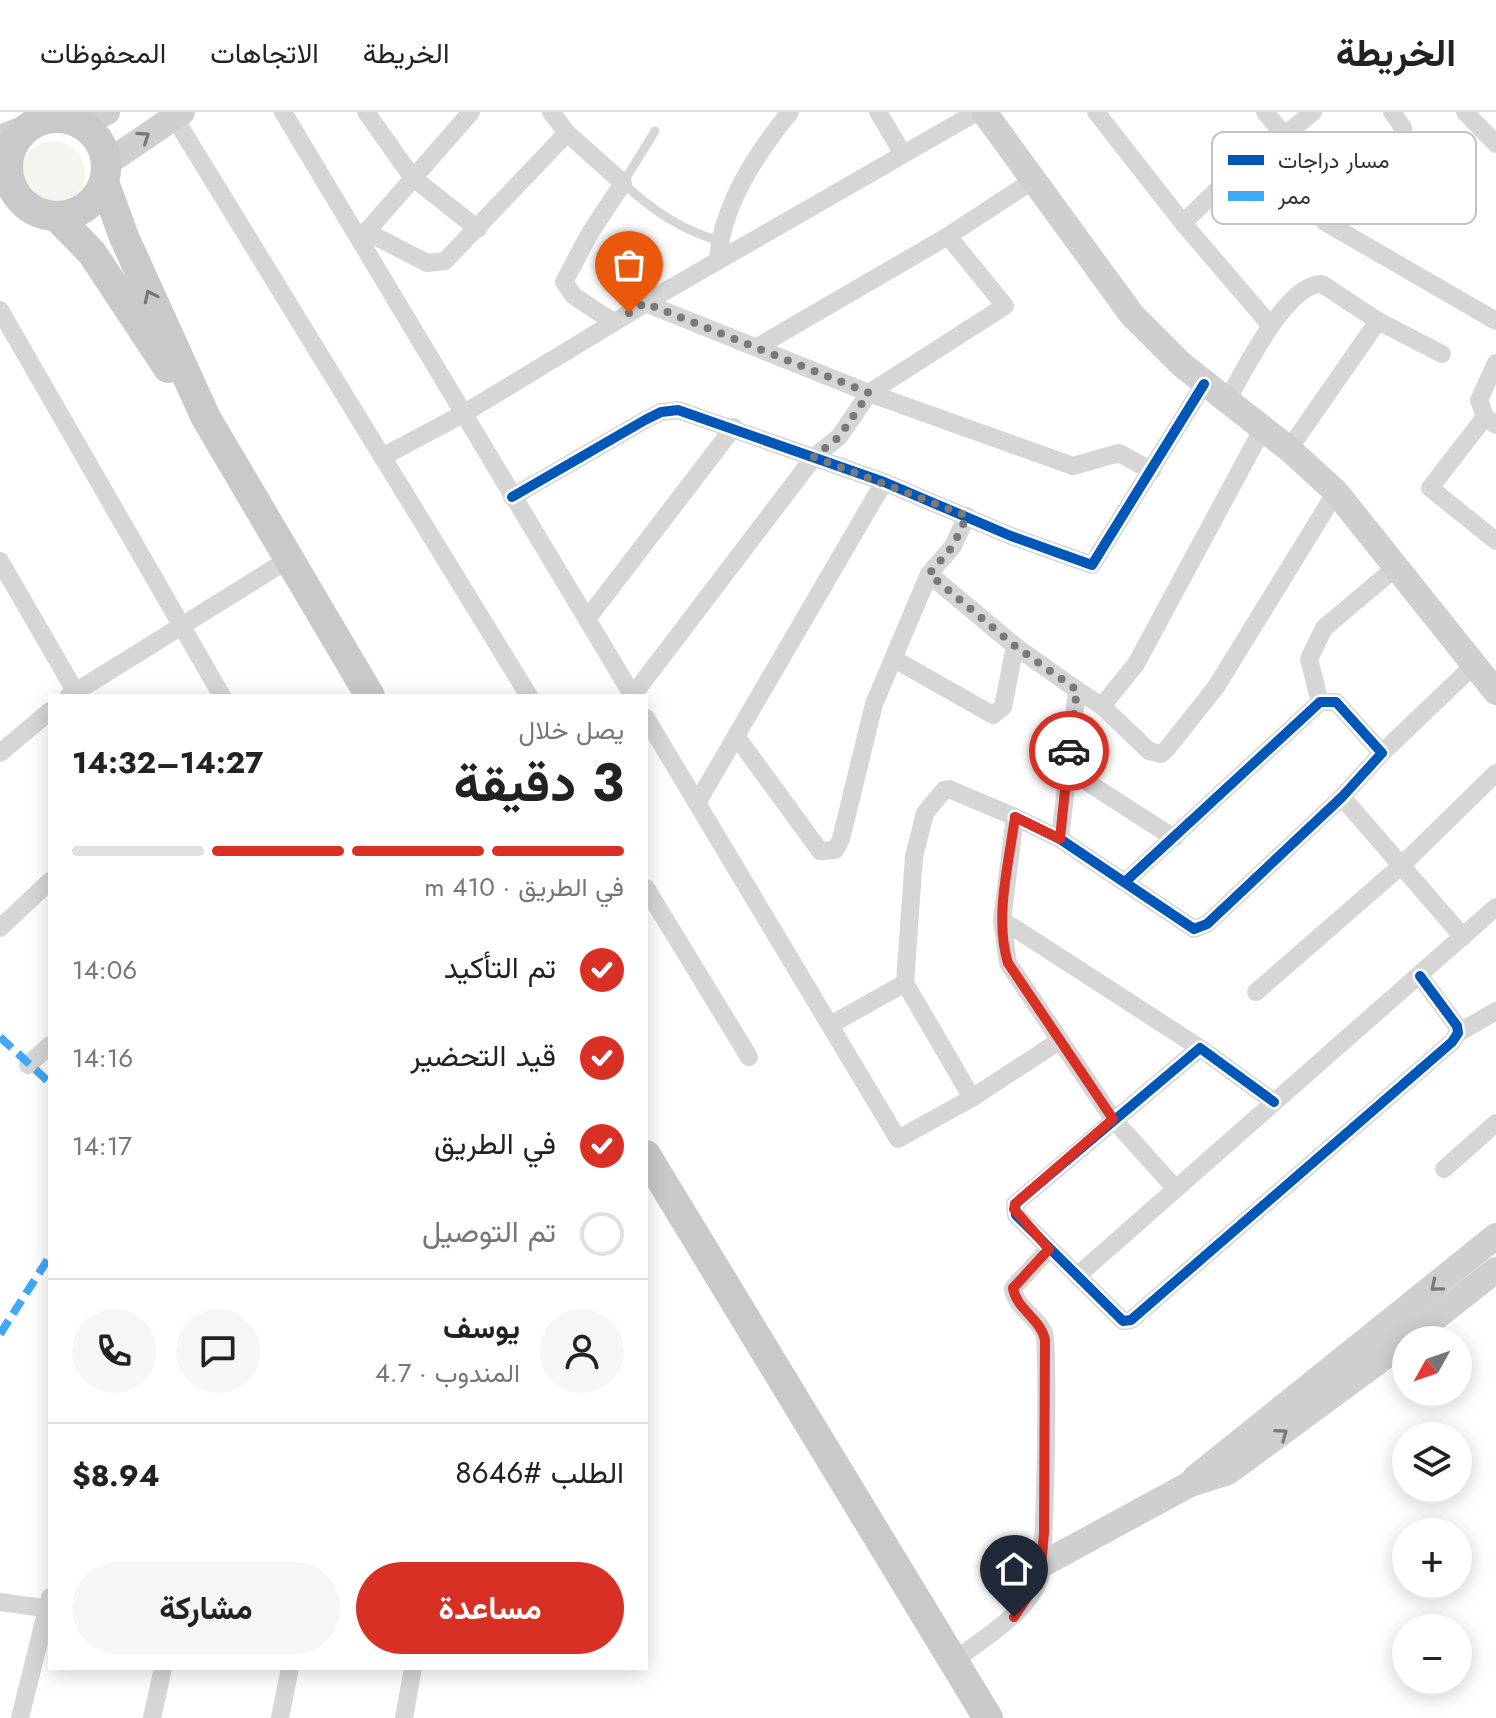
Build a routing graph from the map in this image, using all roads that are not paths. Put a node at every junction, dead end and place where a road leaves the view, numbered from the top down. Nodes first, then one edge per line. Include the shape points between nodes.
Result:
1 (283, 112) edge
2 (366, 112) edge
3 (471, 112) edge
4 (551, 112) edge
5 (790, 112) edge
6 (878, 112) edge
7 (977, 112) edge
8 (984, 112) edge
9 (1096, 112) edge
10 (1265, 112) edge
11 (1313, 112) edge
12 (1392, 112) edge
13 (1465, 112) edge
14 (178, 115) edge
15 (75, 116) edge
16 (10, 131) edge
17 (655, 131) dead end
18 (1282, 132) edge
19 (1288, 132) edge
20 (1403, 132) edge
21 (567, 133) junction
22 (1496, 144) edge
23 (903, 154) junction
24 (106, 172) junction
25 (4, 176) edge
26 (412, 177) junction
27 (1032, 181) junction
28 (623, 183) junction
29 (1212, 198) edge
30 (56, 216) junction
31 (1183, 223) junction
32 (1328, 224) edge
33 (478, 229) junction
34 (362, 235) junction
35 (948, 236) junction
36 (720, 241) junction
37 (718, 260) junction
38 (645, 303) junction
39 (0, 310) edge
40 (1378, 321) junction
41 (1496, 321) edge
42 (613, 322) junction
43 (1271, 326) junction
44 (759, 346) junction
45 (1442, 354) dead end
46 (1496, 363) edge
47 (1204, 384) junction
48 (869, 393) junction
49 (1227, 400) junction
50 (463, 414) junction
51 (206, 418) junction
52 (1490, 421) edge
53 (734, 427) junction
54 (1263, 428) junction
55 (1289, 449) junction
56 (382, 457) junction
57 (814, 457) junction
58 (1152, 471) junction
59 (884, 482) junction
60 (1336, 492) junction
61 (512, 497) junction
62 (967, 516) junction
63 (1496, 541) edge
64 (289, 559) junction
65 (1394, 569) junction
66 (3, 573) edge
67 (929, 574) junction
68 (587, 619) junction
69 (182, 624) junction
70 (1015, 646) junction
71 (894, 659) junction
72 (1488, 676) edge
73 (1077, 690) junction
74 (74, 694) edge
75 (221, 694) edge
76 (369, 694) edge
77 (528, 694) edge
78 (632, 694) edge
79 (635, 694) edge
80 (1320, 702) junction
81 (1102, 706) junction
82 (48, 713) edge
83 (648, 721) edge
84 (736, 736) junction
85 (0, 753) edge
86 (1382, 753) junction
87 (1067, 769) junction
88 (1496, 773) edge
89 (1342, 797) junction
90 (697, 803) junction
91 (1015, 817) junction
92 (1174, 838) junction
93 (1060, 839) junction
94 (1402, 865) junction
95 (1126, 881) junction
96 (48, 883) edge
97 (648, 891) edge
98 (1496, 907) edge
99 (1002, 920) junction
100 (0, 928) edge
101 (1463, 937) junction
102 (1420, 976) junction
103 (905, 983) junction
104 (1256, 992) dead end
105 (1496, 1011) edge
106 (830, 1025) junction
107 (1458, 1033) junction
108 (1059, 1041) junction
109 (48, 1047) edge
110 (1200, 1048) junction
111 (749, 1057) dead end
112 (28, 1065) dead end
113 (972, 1098) junction
114 (1274, 1102) junction
115 (1113, 1119) junction
116 (1496, 1123) edge
117 (648, 1158) edge
118 (1444, 1169) dead end
119 (1175, 1188) junction
120 (1496, 1236) edge
121 (1049, 1249) junction
122 (1496, 1270) edge
123 (1077, 1276) junction
124 (1425, 1326) edge
125 (1392, 1351) edge
126 (1190, 1484) junction
127 (1041, 1565) junction
128 (0, 1602) edge
129 (48, 1605) edge
130 (48, 1613) edge
131 (953, 1661) junction
132 (163, 1670) edge
133 (290, 1670) edge
134 (413, 1670) edge
135 (20, 1718) edge
136 (152, 1718) edge
137 (280, 1718) edge
138 (404, 1718) edge
139 (988, 1718) edge

1 - 34 street
2 - 26 street
3 - 26 street
4 - 21 street
5 - 36 street via 743,180
6 - 23 street
7 - 23 street
8 - 27 street
9 - 31 street
10 - 18 street
11 - 19 street
12 - 20 street
13 - 22 street
24 -> 14 street
14 - 56 street
15 - 16 main road
15 - 24 main road via 100,141
16 - 25 main road
17 - 28 lane
21 - 28 street
21 - 33 street
23 - 37 street
24 - 30 main road via 86,207
51 -> 24 main road via 120,226
25 - 30 main road via 31,208
26 - 33 street
26 - 34 street
27 - 35 street
27 - 47 street via 1132,315
28 - 36 lane via 677,225
28 - 42 street via 564,282 574,296
29 - 31 street
30 - 51 main road via 92,253
31 - 43 street
32 - 41 street
33 - 34 street via 449,258 434,264
34 - 50 street
35 - 44 street
35 - 48 street via 1005,306
36 - 37 street
37 - 38 street
38 - 42 street
38 - 44 street
39 - 69 street
40 - 43 street via 1322,284 1312,284 1296,294
40 - 45 street
40 - 55 street
42 - 50 street
43 - 49 street
44 - 48 street
46 - 52 street via 1479,400
47 - 49 street
47 - 58 street
48 - 57 street via 839,437
48 - 58 street via 1073,466 1119,453
49 - 54 street
50 - 56 street
50 - 61 street
51 - 64 main road
52 - 63 street via 1430,488
53 - 57 street
53 - 61 street via 687,412 661,412
53 - 68 street
54 - 55 street
54 - 81 street via 1136,664
55 - 60 street
56 - 77 street
57 - 59 street
57 - 79 street
58 - 62 street via 1092,565
59 - 62 street
59 - 84 street
60 - 65 street
60 - 81 street via 1216,687 1166,750 1149,751
61 - 68 street
62 - 67 street via 953,546
64 - 69 street
64 - 76 main road
65 - 72 street
65 - 80 street via 1324,628 1309,659
66 - 74 street
67 - 70 street
67 - 71 street
68 - 78 street
69 - 74 street
69 - 75 street
70 - 71 street via 1003,707 993,715
70 - 73 street
71 - 84 street via 874,704 835,850 820,851
72 - 86 street
73 - 81 street
73 - 87 street
80 - 86 street via 1336,702
80 - 92 street
82 - 85 street
83 - 90 street
84 - 90 street
86 - 89 street
87 - 92 street
87 - 93 street
88 - 94 street
89 - 94 street
89 - 95 street via 1200,927 1183,925
90 - 106 street
91 - 93 street
91 - 99 street
91 - 103 street via 949,789 932,801 914,857
92 - 95 street
93 - 95 street
94 - 101 street
94 - 104 street
96 - 100 street
97 - 111 street
98 - 101 street
99 - 108 street via 1008,963
99 - 110 street
101 - 102 street
102 - 107 street
102 - 114 street
103 - 106 street
103 - 113 street
105 - 107 street
106 - 113 street via 898,1139
107 - 123 street via 1131,1320 1123,1321
108 - 113 street
108 - 115 street
109 - 112 street
110 - 114 street
110 - 115 street
114 - 119 street
115 - 119 street
115 - 121 street via 1015,1204 1016,1215
116 - 118 street
117 - 131 main road
119 - 123 street
120 -> 126 street
121 - 123 street
121 - 127 street via 1013,1288 1045,1335
122 - 124 street
126 -> 125 street via 1228,1472
126 - 127 street
127 - 131 street via 1040,1578 1014,1617
128 - 129 street
130 - 135 street
131 - 139 main road
132 - 136 street
133 - 137 street
134 - 138 street

